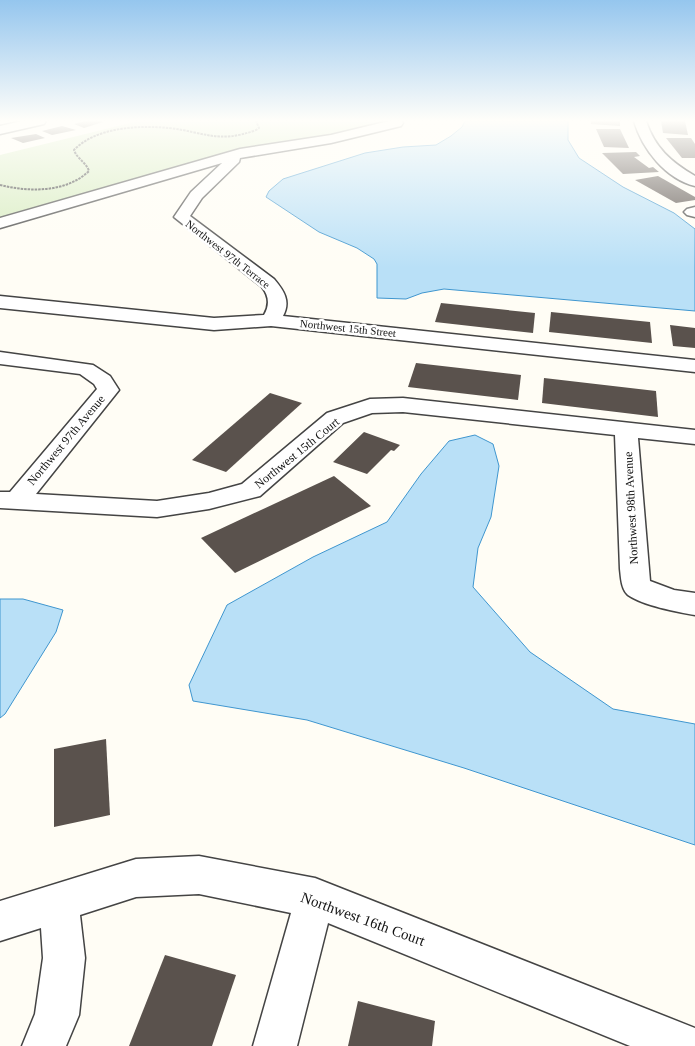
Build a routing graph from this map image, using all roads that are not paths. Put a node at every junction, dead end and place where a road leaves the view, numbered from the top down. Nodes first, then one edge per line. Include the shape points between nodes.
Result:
1 (184, 170) edge
2 (222, 170) edge
3 (678, 170) edge
4 (695, 182) edge
5 (0, 223) edge
6 (0, 302) edge
7 (271, 320) junction
8 (0, 358) edge
9 (695, 366) edge
10 (626, 429) junction
11 (695, 438) edge
12 (9, 500) edge
13 (695, 604) edge
14 (315, 898) junction
15 (59, 902) junction
16 (0, 920) edge
17 (670, 1042) edge
18 (44, 1046) edge
19 (275, 1046) edge

1 - 5 street
2 - 7 street, Northwest 97th Terrace via 207,183 182,217 268,283 276,293 278,308
3 - 4 street
6 - 7 street, Northwest 15th Street via 214,324
7 - 9 street, Northwest 15th Street
8 - 12 street, Northwest 97th Avenue via 86,369 103,380 108,390
10 - 11 street, Northwest 15th Court
10 - 12 street, Northwest 15th Court via 403,405 370,406 335,418 251,490 209,501 157,509
10 - 13 street, Northwest 98th Avenue via 637,587 670,600
14 - 15 street, Northwest 16th Court via 199,875 136,878
14 - 17 street, Northwest 16th Court
14 - 19 street
15 - 16 street, Northwest 16th Court
15 - 18 street via 64,958 57,1015

